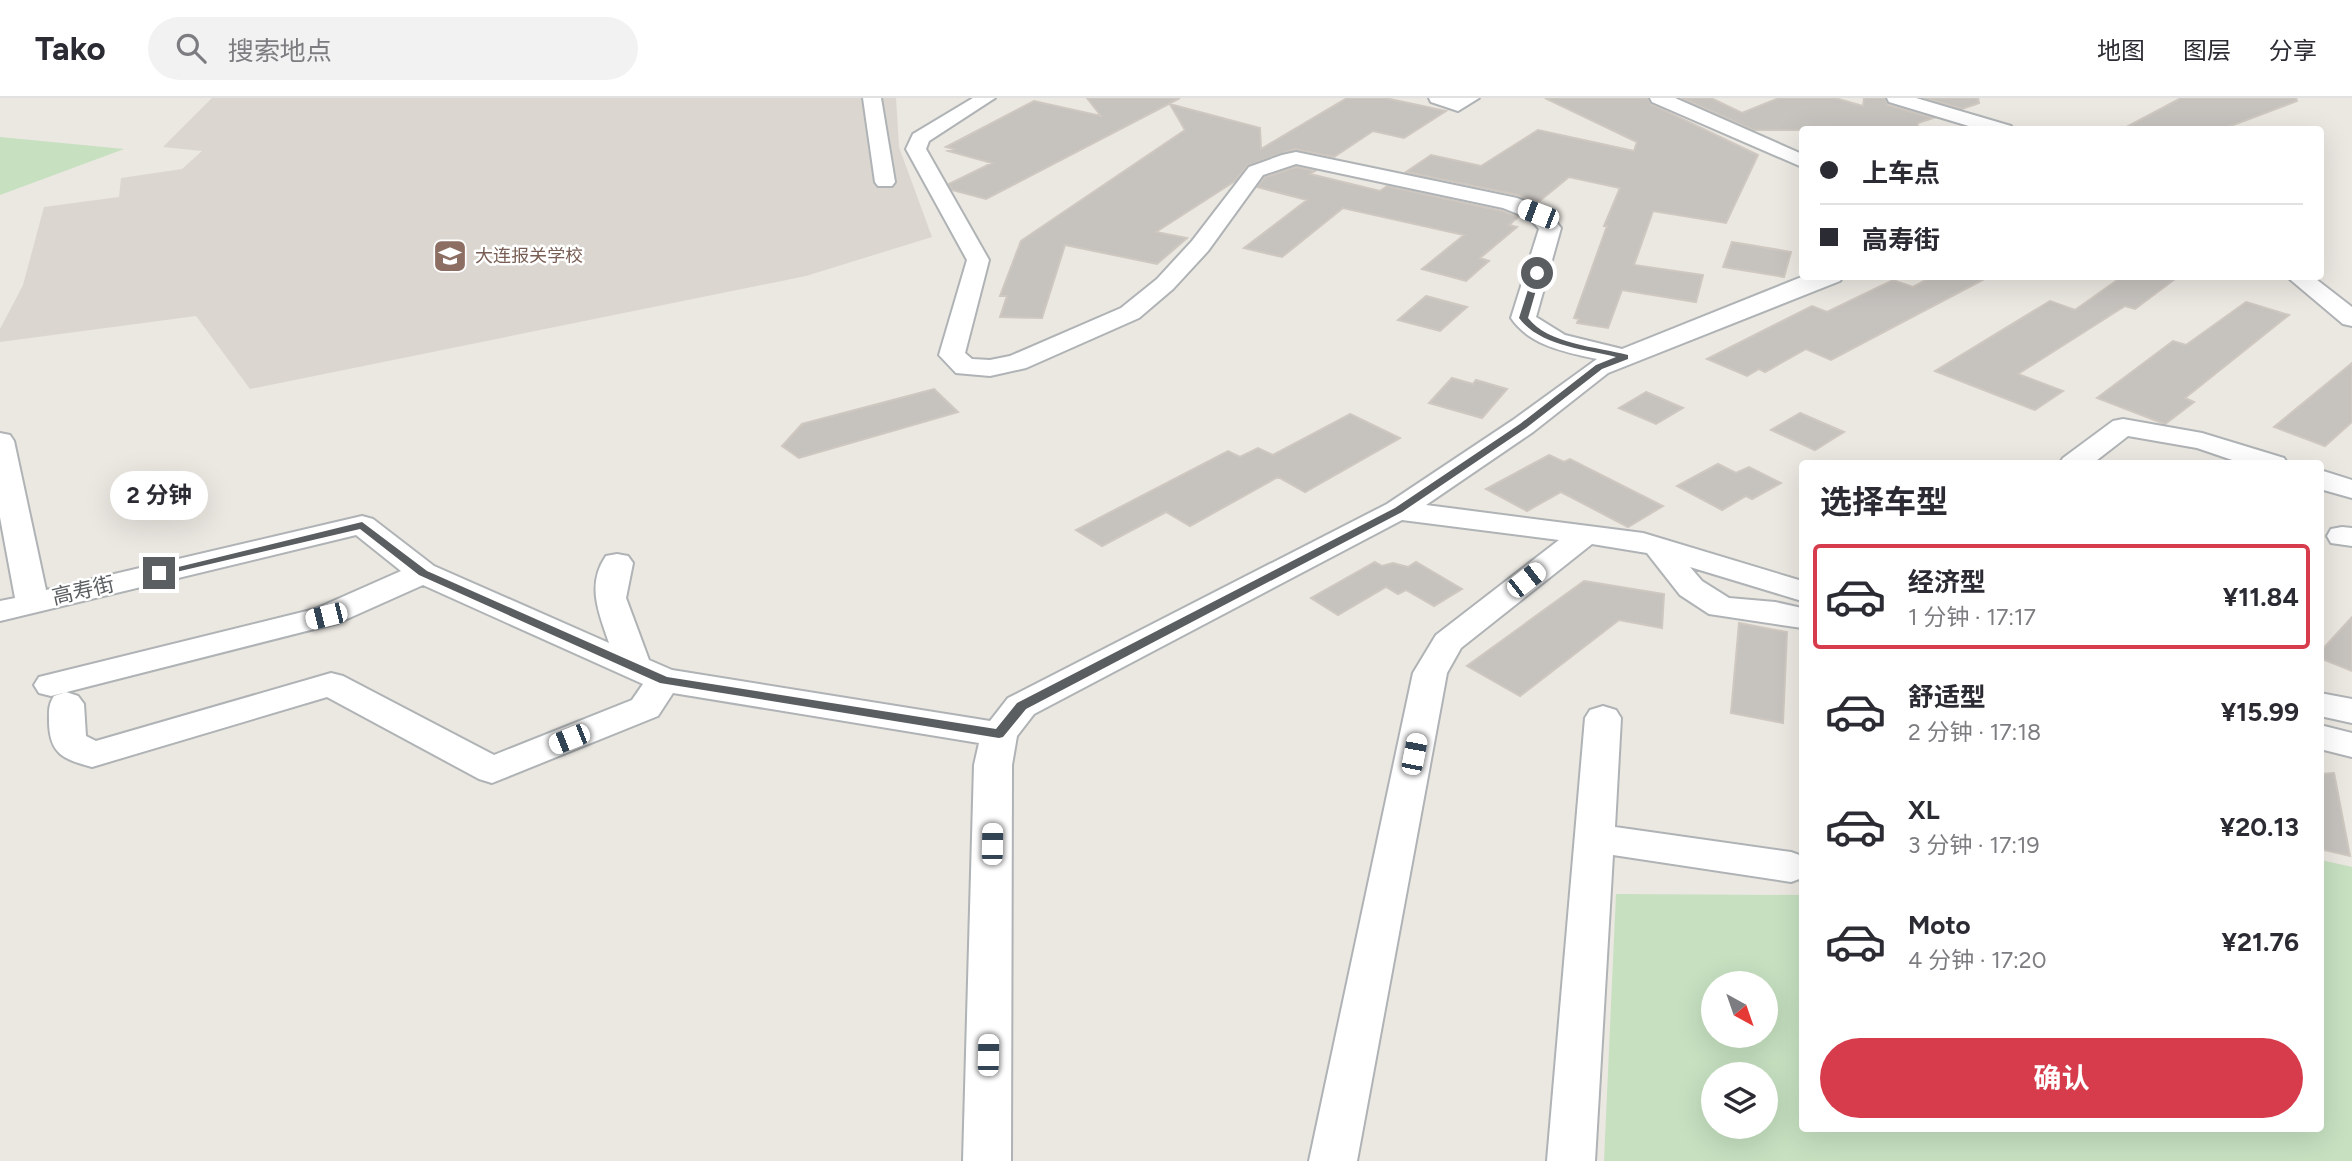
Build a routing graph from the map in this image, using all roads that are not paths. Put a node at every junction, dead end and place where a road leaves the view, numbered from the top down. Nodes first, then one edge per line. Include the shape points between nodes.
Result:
1 (872, 98) edge
2 (984, 98) edge
3 (1438, 98) edge
4 (1470, 98) edge
5 (1659, 98) edge
6 (1896, 98) edge
7 (1990, 126) edge
8 (1799, 160) edge
9 (885, 182) dead end
10 (1818, 280) edge
11 (2302, 280) edge
12 (2352, 319) edge
13 (1625, 357) junction
14 (0, 440) edge
15 (2078, 460) edge
16 (2262, 460) edge
17 (2324, 480) edge
18 (2352, 489) edge
19 (1398, 510) junction
20 (1586, 534) junction
21 (1658, 547) junction
22 (617, 563) dead end
23 (423, 573) junction
24 (1799, 590) edge
25 (33, 602) junction
26 (0, 611) edge
27 (1799, 617) edge
28 (649, 673) junction
29 (2324, 705) edge
30 (2352, 711) edge
31 (1603, 718) dead end
32 (999, 734) junction
33 (2324, 738) edge
34 (2352, 745) edge
35 (1595, 838) junction
36 (1791, 867) dead end
37 (986, 1161) edge
38 (1333, 1161) edge
39 (1571, 1161) edge

1 - 9 street
2 - 13 street via 920,138 915,149 978,260 952,355 965,367 1017,363 1130,313 1200,246 1256,172 1296,158 1509,203 1538,214 1550,228 1523,318 1531,328 1557,340
3 - 4 street via 1458,105
5 - 8 street
6 - 7 street
10 - 13 street
11 - 12 street
13 - 19 street via 1599,367 1523,426
14 - 25 street
15 - 16 street via 2123,427 2202,440
17 - 18 street
19 - 20 street
19 - 32 street via 1021,706
20 - 21 street
20 - 38 street via 1448,642 1430,673
21 - 24 street
21 - 27 street via 1691,588 1721,607
22 - 28 street via 610,598
23 - 25 street, 高寿街 via 362,526
23 - 28 street, 高寿街
23 - 28 street via 326,616 58,695 68,742 92,755 331,684 492,769 645,708
25 - 26 street, 高寿街
28 - 32 street, 高寿街
29 - 30 street
31 - 35 street
32 - 37 street via 993,765
33 - 34 street
35 - 36 street
35 - 39 street

